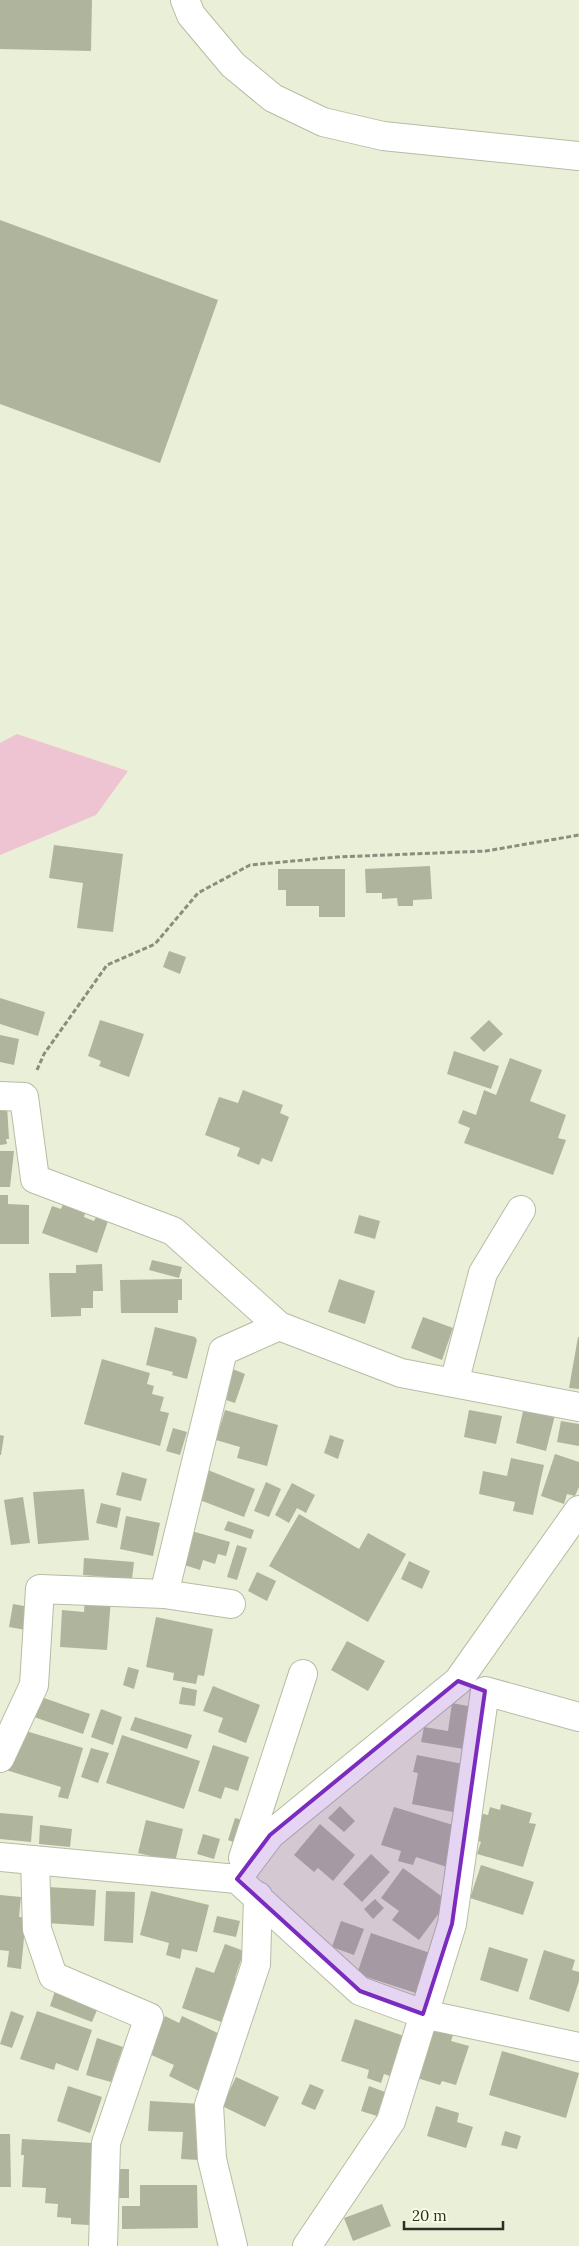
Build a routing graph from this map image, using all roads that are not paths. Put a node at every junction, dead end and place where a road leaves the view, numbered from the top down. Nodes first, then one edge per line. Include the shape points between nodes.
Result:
1 (185, 0) edge
2 (579, 156) edge
3 (12, 1096) edge
4 (521, 1210) dead end
5 (279, 1326) junction
6 (454, 1383) junction
7 (579, 1407) edge
8 (579, 1510) edge
9 (164, 1594) junction
10 (231, 1604) dead end
11 (303, 1674) dead end
12 (458, 1681) junction
13 (485, 1691) junction
14 (579, 1718) edge
15 (0, 1758) edge
16 (0, 1857) edge
17 (35, 1860) junction
18 (236, 1879) junction
19 (258, 1896) junction
20 (424, 2014) junction
21 (579, 2047) edge
22 (103, 2246) edge
23 (233, 2246) edge
24 (307, 2246) edge

1 - 2 street via 190,15 233,65 274,98 323,122 383,136
3 - 5 street via 35,1178 173,1231
4 - 6 street via 483,1273
5 - 6 street via 400,1372
5 - 9 street via 224,1351
6 - 7 street
8 - 12 street
9 - 10 street
9 - 15 street via 40,1589 34,1685
11 - 18 street
12 - 13 street
12 - 18 street via 270,1836
13 - 14 street
13 - 20 street via 452,1924
16 - 17 street
17 - 18 street
17 - 22 street via 37,1929 53,1976 149,2017 106,2143
18 - 19 street
19 - 20 street via 360,1991
19 - 23 street via 256,1964 209,2104 212,2159
20 - 21 street
20 - 24 street via 390,2122

